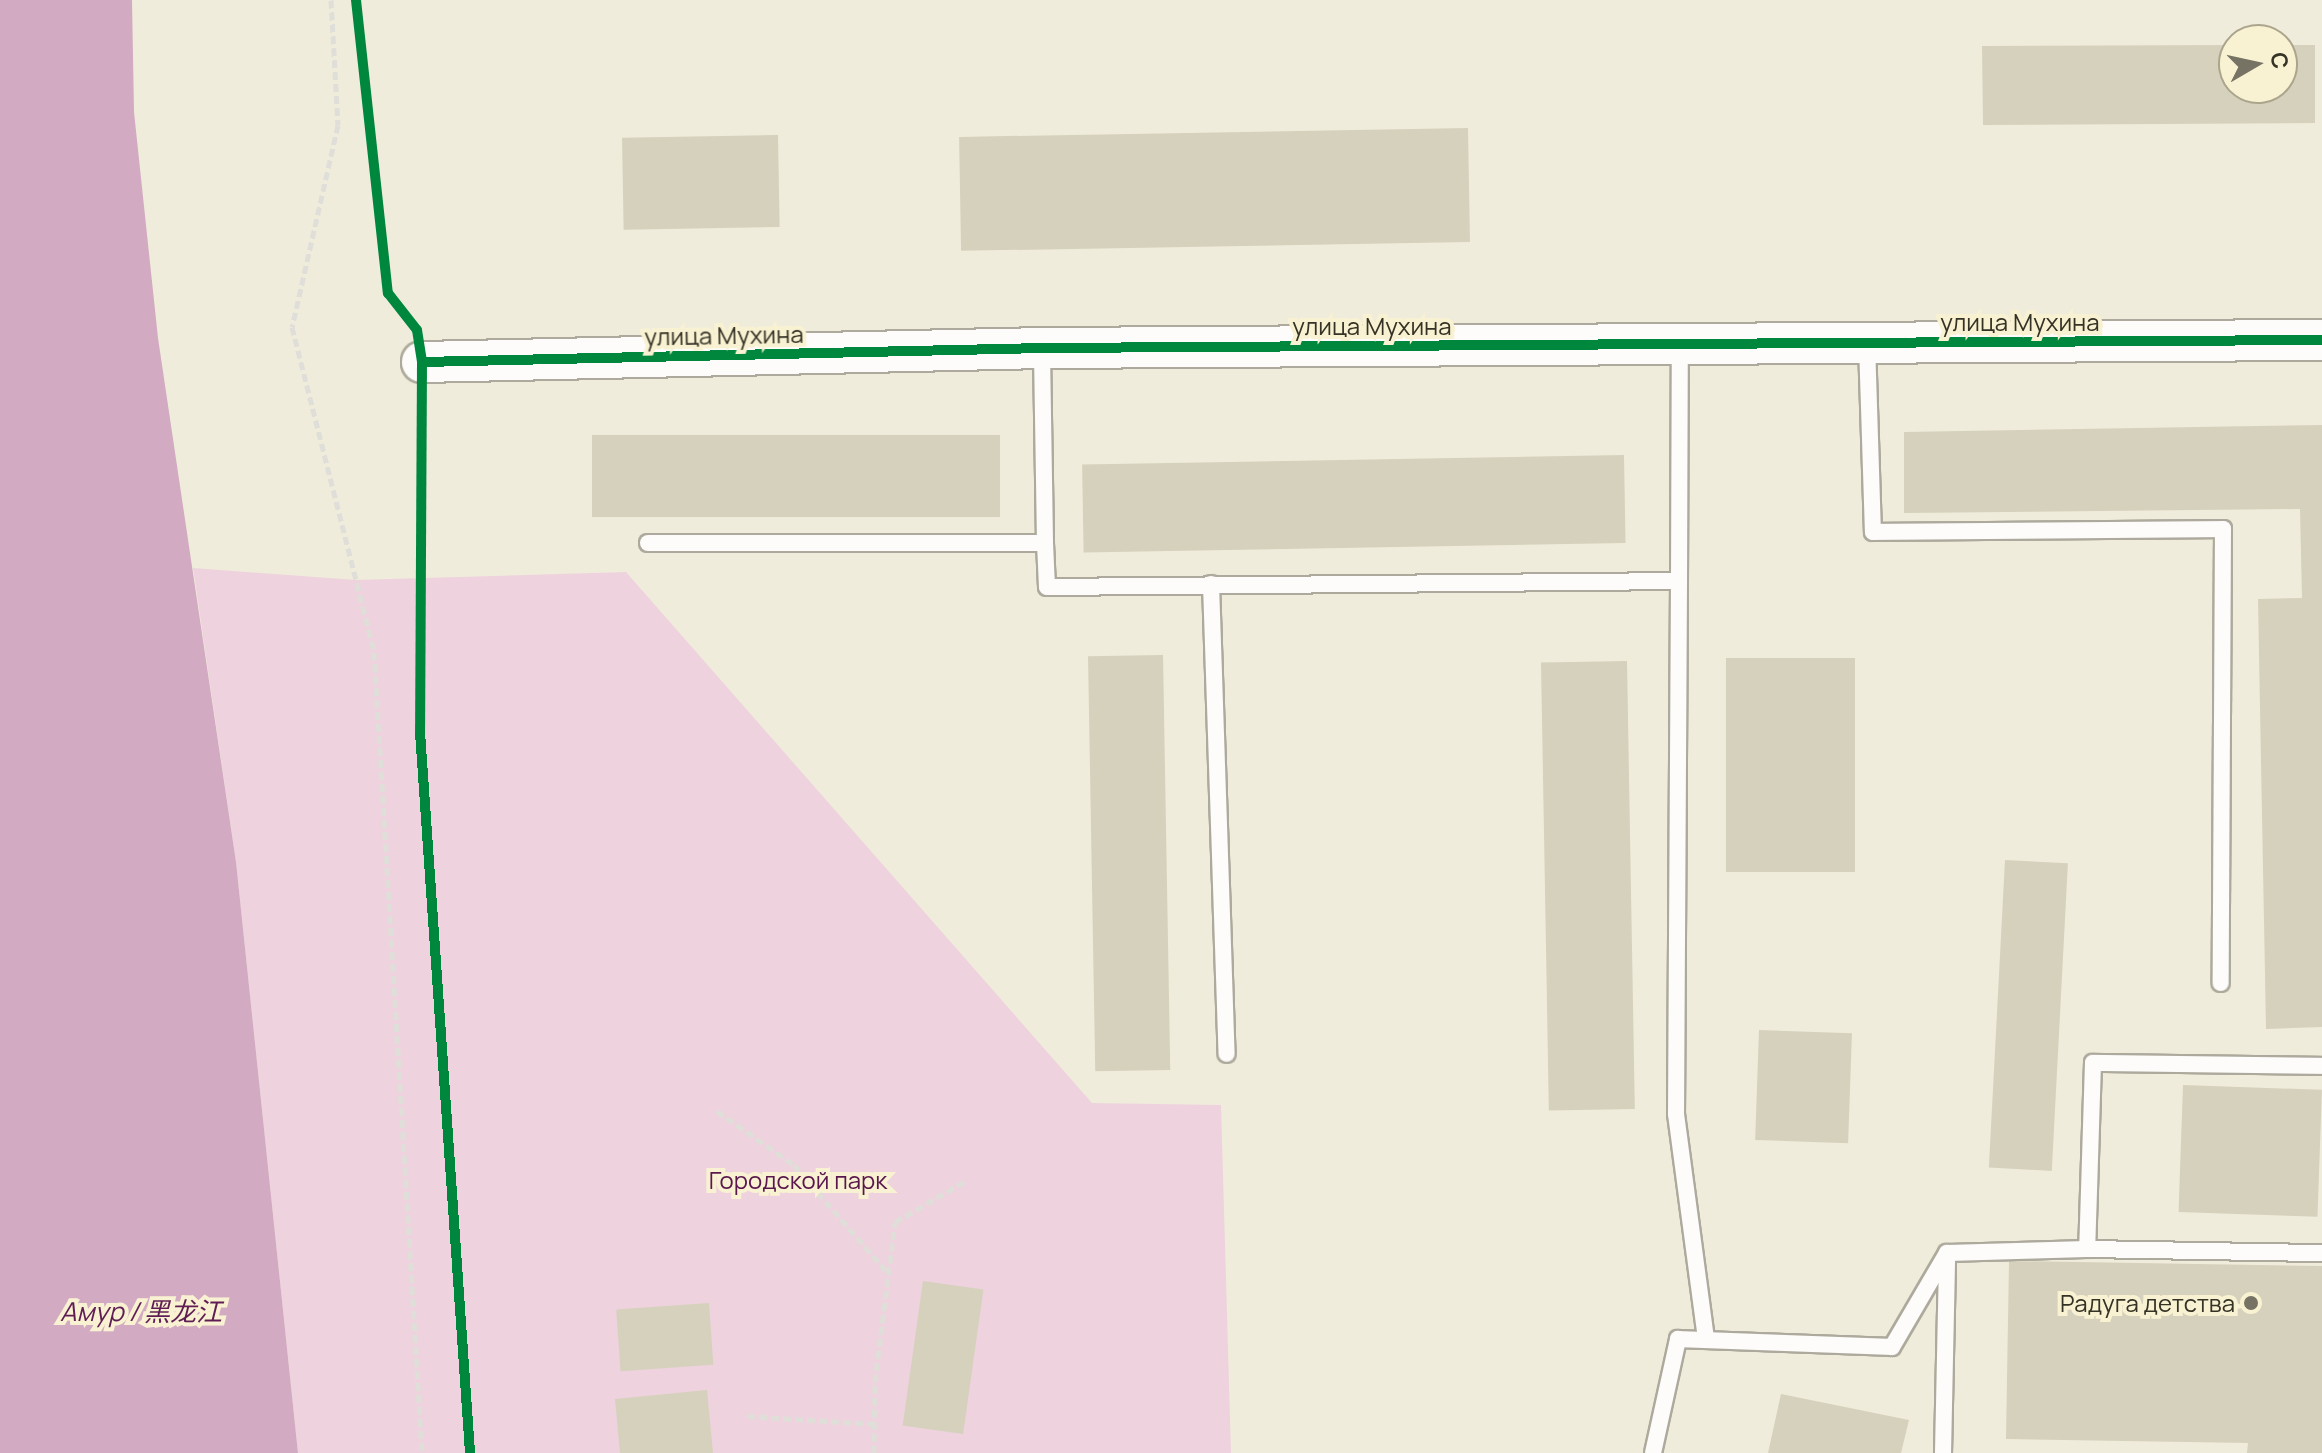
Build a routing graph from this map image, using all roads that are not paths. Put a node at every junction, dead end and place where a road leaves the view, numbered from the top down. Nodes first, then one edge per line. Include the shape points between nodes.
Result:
1 (2322, 340) edge
2 (1867, 343) junction
3 (1680, 344) junction
4 (1042, 348) junction
5 (422, 362) dead end
6 (648, 543) dead end
7 (1045, 543) junction
8 (1679, 581) junction
9 (1211, 584) junction
10 (2221, 983) dead end
11 (1227, 1054) dead end
12 (2322, 1066) edge
13 (2087, 1249) junction
14 (1947, 1253) junction
15 (2322, 1253) edge
16 (1706, 1340) junction
17 (1653, 1453) edge
18 (1943, 1453) edge

1 - 2 street, улица Мухина
2 - 3 street, улица Мухина
2 - 10 lane via 1873,532 2223,529
3 - 4 street, улица Мухина
3 - 8 lane
4 - 5 street, улица Мухина
4 - 7 lane
6 - 7 lane
7 - 9 lane via 1047,587
8 - 9 lane
8 - 16 lane via 1676,1114
9 - 11 lane
12 - 13 lane via 2093,1063
13 - 14 lane
13 - 15 lane
14 - 16 lane via 1892,1347
14 - 18 lane
16 - 17 lane via 1678,1339

